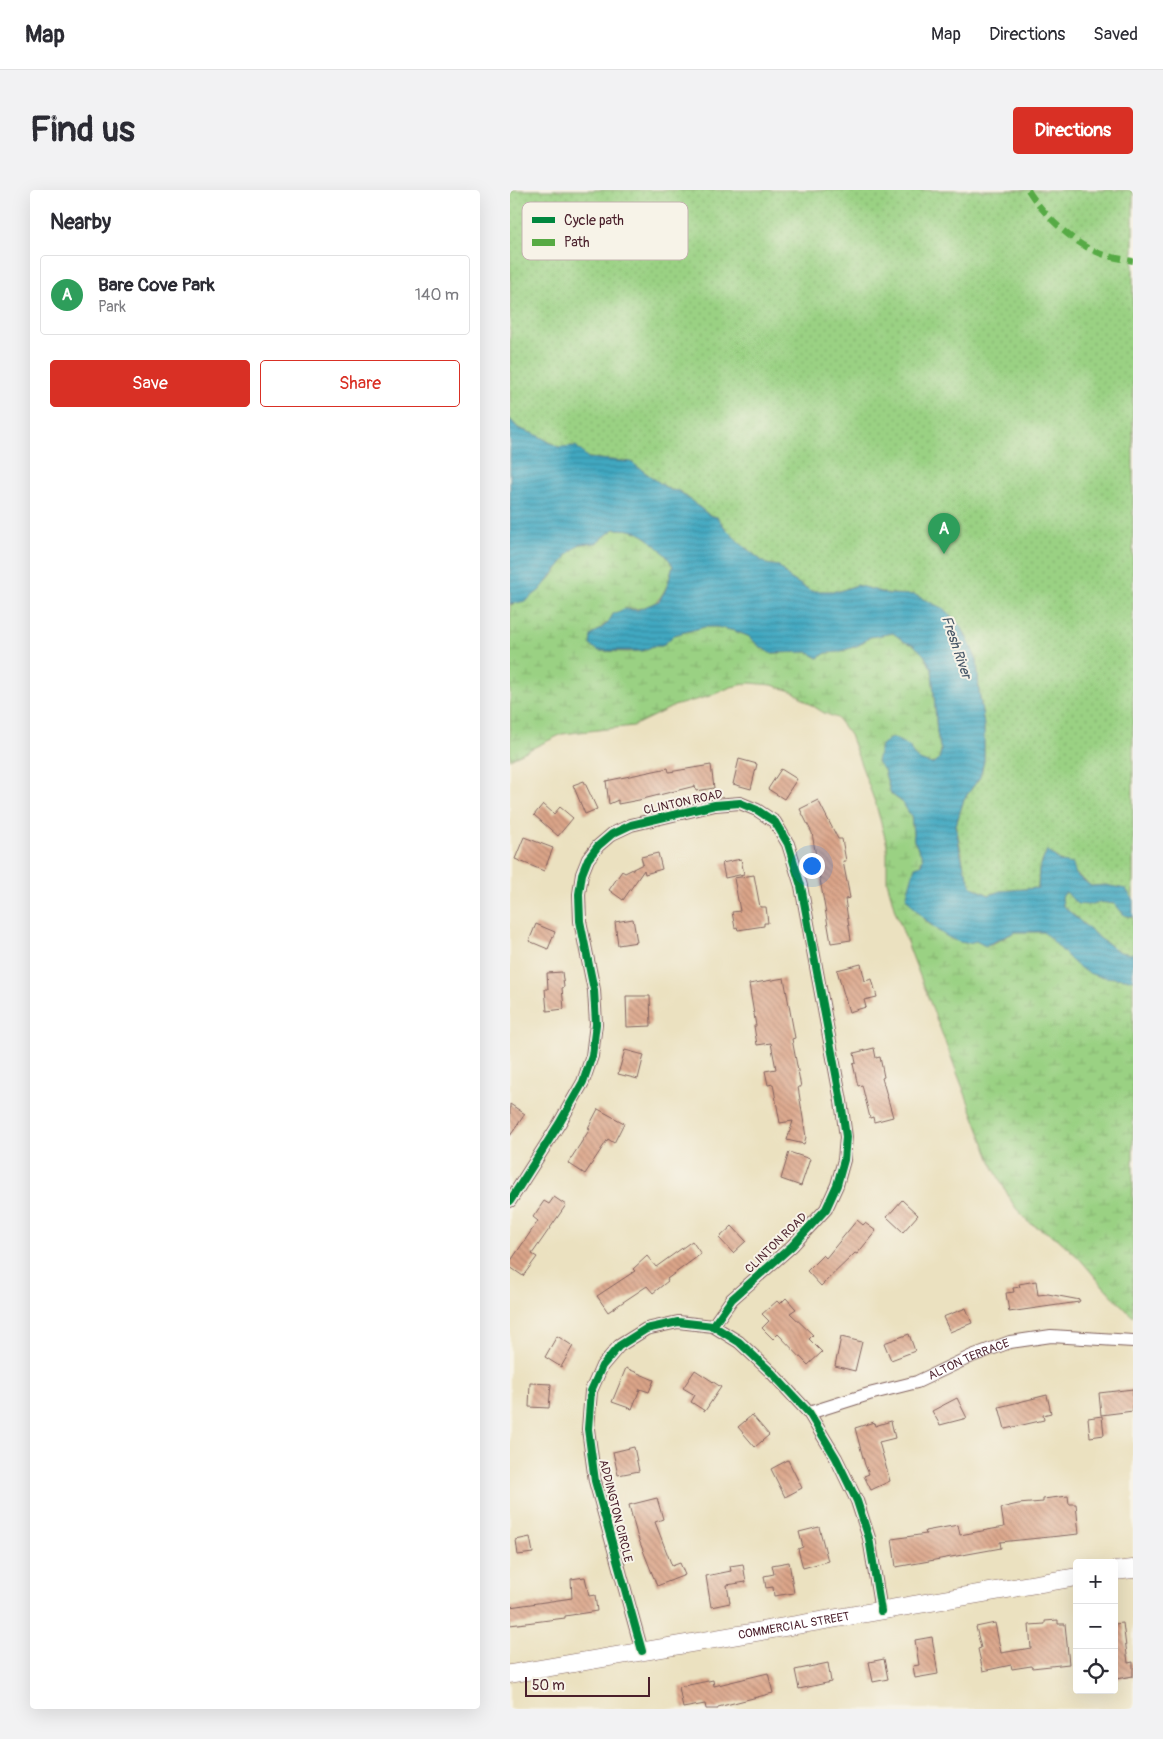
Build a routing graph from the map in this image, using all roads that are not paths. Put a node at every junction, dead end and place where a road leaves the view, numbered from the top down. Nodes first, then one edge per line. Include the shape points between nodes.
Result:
1 (510, 1201) edge
2 (713, 1326) junction
3 (1133, 1341) edge
4 (809, 1413) junction
5 (1133, 1569) edge
6 (1118, 1571) edge
7 (1073, 1578) edge
8 (881, 1610) junction
9 (642, 1651) junction
10 (510, 1674) edge

1 - 2 street, CLINTON ROAD via 564,1116 583,1082 592,1056 596,1024 594,990 580,921 579,894 588,859 612,834 631,825 715,805 740,803 758,810 775,822 788,844 800,886 841,1101 846,1137 844,1160 826,1209 792,1246 732,1299
2 - 4 street, ADDINGTON CIRCLE via 739,1342
2 - 9 street, ADDINGTON CIRCLE via 678,1322 646,1329 619,1346 602,1366 591,1391 588,1429 595,1481
3 - 4 street, ALTON TERRACE via 1051,1336 1010,1342 917,1382
4 - 8 street, ADDINGTON CIRCLE via 857,1502 869,1538
5 - 6 main road
7 - 8 main road, COMMERCIAL STREET
8 - 9 main road, COMMERCIAL STREET
9 - 10 main road, COMMERCIAL STREET

